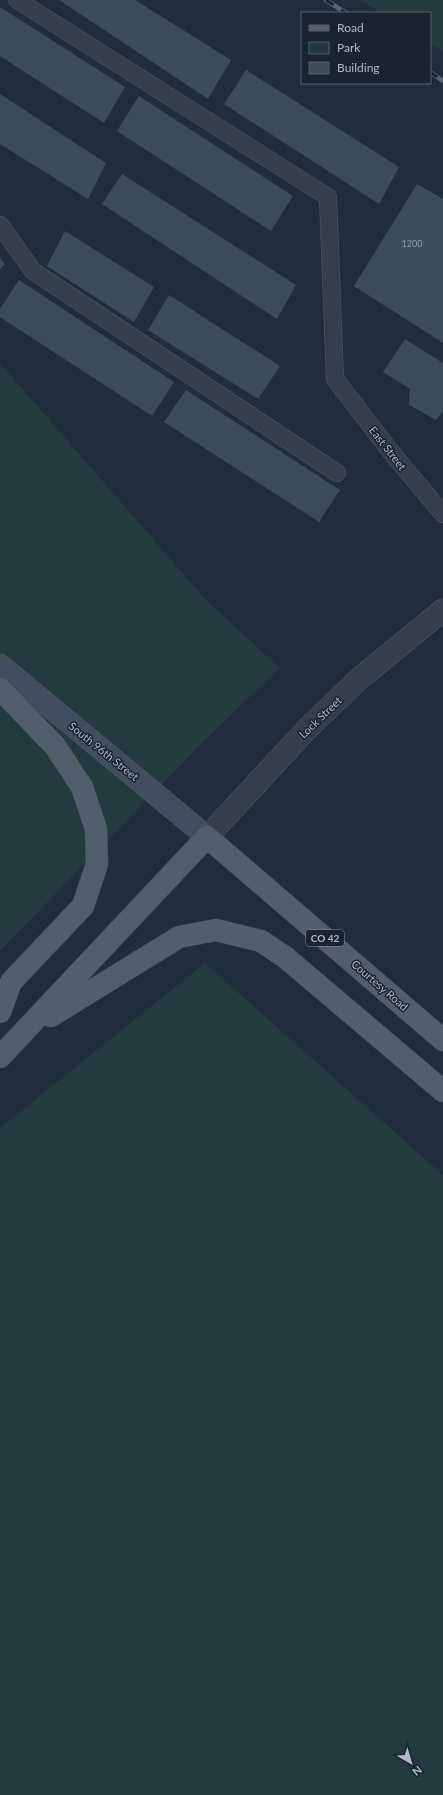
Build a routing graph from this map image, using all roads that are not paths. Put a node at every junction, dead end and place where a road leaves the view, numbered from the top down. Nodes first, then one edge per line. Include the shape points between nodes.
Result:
1 (17, 0) edge
2 (0, 225) edge
3 (337, 473) dead end
4 (443, 514) edge
5 (443, 610) edge
6 (0, 665) edge
7 (0, 689) edge
8 (207, 837) junction
9 (0, 1012) edge
10 (26, 1032) junction
11 (443, 1040) edge
12 (0, 1057) edge
13 (443, 1091) edge

1 - 4 lane, East Street via 328,197 335,379
2 - 3 lane via 33,271
5 - 8 street, Lock Street via 370,669 318,719
6 - 8 main road, South 96th Street
7 - 9 main road via 55,746 82,787 96,829 97,864 83,906 11,982
8 - 10 main road
8 - 11 main road, Courtesy Road / CO 42
10 - 12 main road
10 - 13 main road via 179,937 216,930 261,941 285,957

